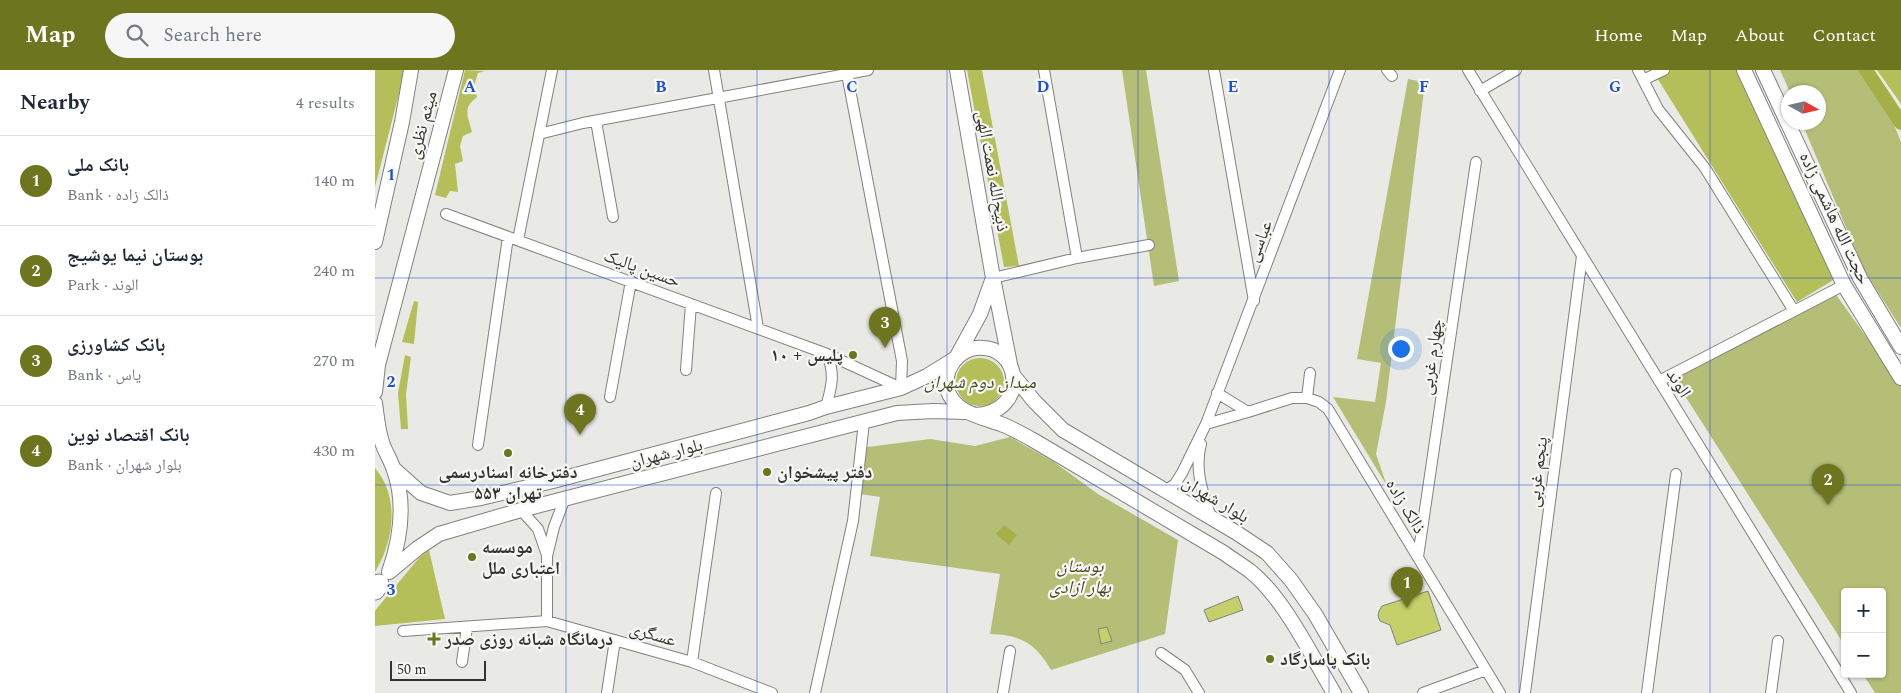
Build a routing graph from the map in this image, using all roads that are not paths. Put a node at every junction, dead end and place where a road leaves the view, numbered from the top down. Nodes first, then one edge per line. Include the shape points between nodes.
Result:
1 (411, 70) edge
2 (421, 70) edge
3 (552, 70) edge
4 (714, 70) edge
5 (868, 70) edge
6 (957, 70) edge
7 (1044, 70) edge
8 (1214, 70) edge
9 (1341, 70) edge
10 (1468, 70) edge
11 (1515, 70) edge
12 (1664, 70) edge
13 (1744, 70) edge
14 (1763, 70) edge
15 (455, 71) edge
16 (847, 74) junction
17 (1641, 75) edge
18 (1480, 91) junction
19 (720, 98) junction
20 (596, 121) junction
21 (402, 122) junction
22 (539, 134) junction
23 (1476, 162) dead end
24 (446, 214) dead end
25 (613, 217) dead end
26 (513, 238) junction
27 (375, 242) edge
28 (1149, 245) dead end
29 (1582, 256) junction
30 (1077, 258) junction
31 (993, 278) junction
32 (631, 282) junction
33 (1844, 285) junction
34 (1254, 301) junction
35 (691, 304) junction
36 (1794, 310) junction
37 (758, 328) junction
38 (1901, 347) edge
39 (827, 354) junction
40 (956, 358) junction
41 (686, 370) dead end
42 (1012, 370) junction
43 (1310, 373) dead end
44 (1901, 378) edge
45 (1659, 381) junction
46 (901, 388) junction
47 (375, 392) edge
48 (1217, 393) junction
49 (610, 397) dead end
50 (1307, 398) junction
51 (375, 403) edge
52 (826, 407) junction
53 (1249, 412) junction
54 (970, 413) junction
55 (864, 422) junction
56 (1206, 424) junction
57 (478, 445) dead end
58 (394, 470) junction
59 (1676, 474) dead end
60 (1165, 491) junction
61 (716, 493) dead end
62 (565, 498) junction
63 (521, 510) junction
64 (1211, 518) junction
65 (547, 556) junction
66 (1418, 557) junction
67 (379, 583) edge
68 (547, 621) junction
69 (467, 627) junction
70 (403, 631) dead end
71 (615, 640) junction
72 (1778, 641) dead end
73 (1010, 651) dead end
74 (1161, 653) dead end
75 (462, 662) dead end
76 (692, 662) junction
77 (1486, 670) junction
78 (761, 691) edge
79 (607, 693) edge
80 (771, 693) edge
81 (815, 693) edge
82 (1003, 693) edge
83 (1199, 693) edge
84 (1334, 693) edge
85 (1361, 693) edge
86 (1423, 693) edge
87 (1501, 693) edge
88 (1525, 693) edge
89 (1647, 693) edge
90 (1771, 693) edge
91 (1851, 693) edge

1 - 21 street, میثم نظری
2 - 21 street
3 - 22 street
4 - 19 street
5 - 16 street
6 - 31 street, ذبیح‌الله نعمت الهی
7 - 30 street
8 - 34 street
9 - 34 street, عباسی
10 - 18 street, الوند
11 - 18 street
12 - 17 street
13 - 33 street, حجت الله هاشمی زاده
14 - 38 street via 1860,278
15 - 47 street, میثم نظری via 378,365
16 - 19 street
16 - 46 street via 902,361
17 - 36 street via 1658,109 1705,168
18 - 29 street, الوند
19 - 20 street
19 - 37 street
20 - 22 street
20 - 25 street
21 - 27 street, میثم نظری
22 - 26 street
23 - 66 street, چهارم غربی
24 - 26 street, حسین پالیک
26 - 32 street, حسین پالیک
26 - 57 street
28 - 30 street
29 - 45 street, الوند
29 - 88 street, پنجم غربی
30 - 31 street
31 - 40 street via 980,314
31 - 42 street, ذبیح‌الله نعمت الهی
32 - 35 street, حسین پالیک
32 - 49 street
33 - 36 street
33 - 44 street, حجت الله هاشمی زاده
34 - 48 street, عباسی
35 - 37 street, حسین پالیک
35 - 41 street
36 - 45 street
37 - 39 street, حسین پالیک
39 - 46 street, حسین پالیک
39 - 52 street via 833,382
40 - 42 street via 974,348 995,350
40 - 46 street, بلوار شهران
40 - 54 street via 950,366 947,387 957,406
42 - 54 street via 1012,391 1004,405 986,414
42 - 60 street, بلوار شهران via 1034,401 1063,430
43 - 50 street
45 - 91 street, الوند
46 - 52 street, بلوار شهران
48 - 53 street
48 - 56 street, عباسی
50 - 53 street via 1293,398
50 - 66 street, ذالک زاده via 1329,409
51 - 58 street via 382,443
52 - 58 street, بلوار شهران via 553,481 458,502 450,503 421,493
53 - 56 street
54 - 55 street, بلوار شهران via 897,413
54 - 84 street, بلوار شهران via 1007,426 1033,440 1251,572 1295,627
55 - 62 street, بلوار شهران
55 - 81 street via 853,521
56 - 60 street via 1179,478
56 - 64 street via 1197,458 1201,489
58 - 67 street via 401,501 401,519 396,552
59 - 89 street
60 - 64 street, بلوار شهران
61 - 76 street
62 - 63 street, بلوار شهران
62 - 65 street
63 - 65 street via 538,529
63 - 67 street, بلوار شهران via 439,534
64 - 85 street, بلوار شهران via 1267,553 1291,580
65 - 68 street
66 - 77 street, ذالک زاده
68 - 69 street, عسگری
68 - 71 street, عسگری
69 - 70 street, عسگری
69 - 75 street
71 - 76 street, عسگری
71 - 79 street
72 - 90 street
73 - 82 street
74 - 83 street via 1185,670
76 - 78 street, عسگری
77 - 86 street
77 - 87 street, ذالک زاده
78 - 80 street, عسگری

